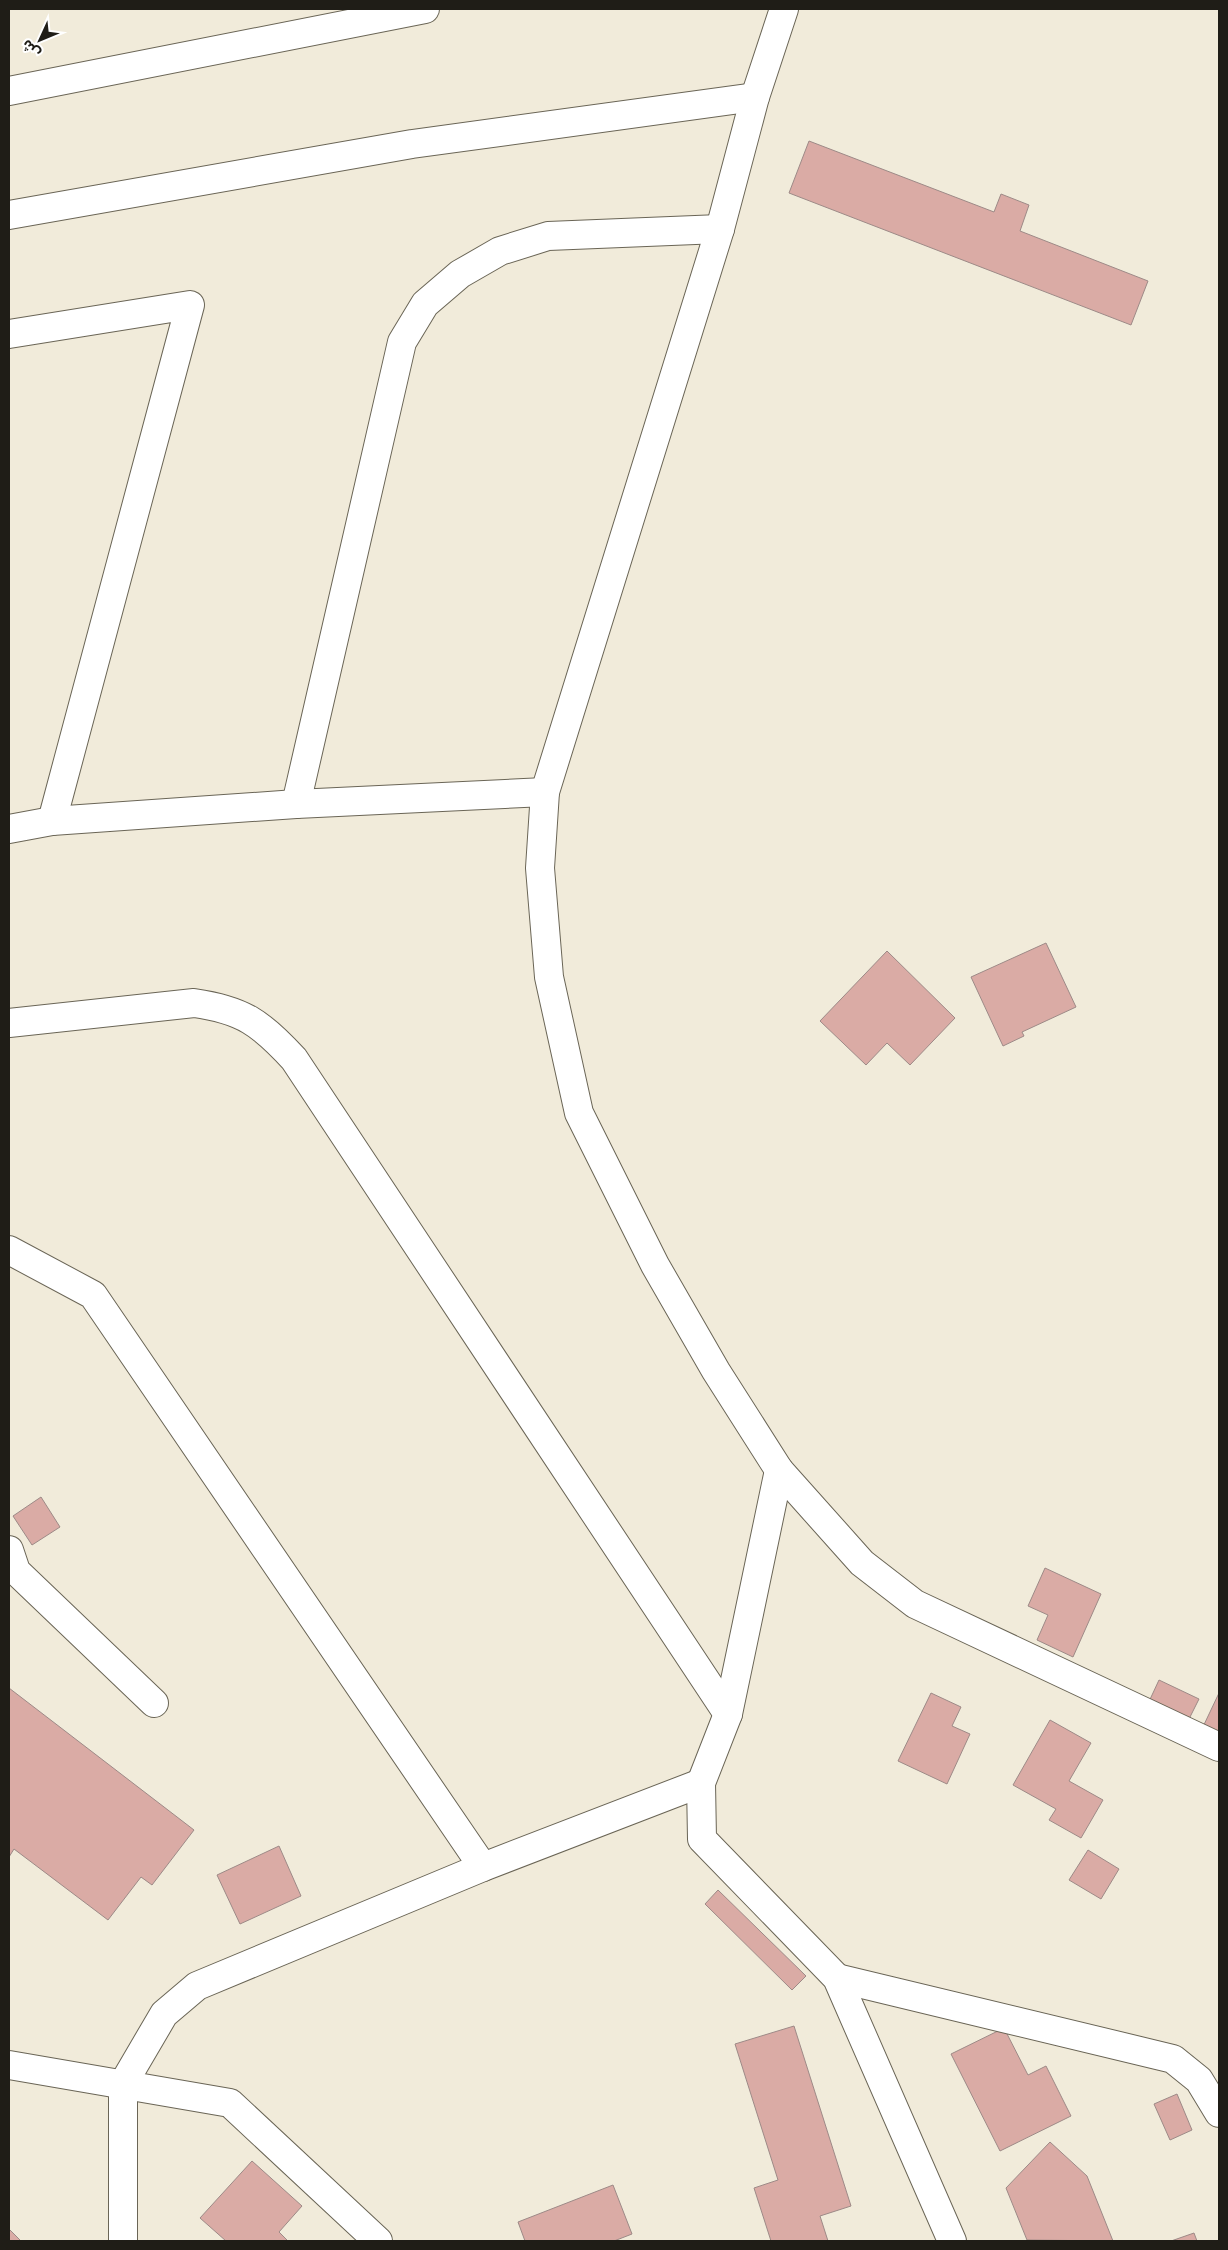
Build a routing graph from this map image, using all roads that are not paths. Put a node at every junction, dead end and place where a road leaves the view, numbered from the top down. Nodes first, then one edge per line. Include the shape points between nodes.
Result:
1 (425, 9) edge
2 (784, 9) edge
3 (9, 91) edge
4 (755, 97) junction
5 (9, 215) edge
6 (720, 228) junction
7 (9, 334) edge
8 (546, 792) junction
9 (296, 804) junction
10 (52, 821) junction
11 (9, 829) edge
12 (9, 1023) edge
13 (9, 1250) edge
14 (779, 1470) junction
15 (11, 1566) edge
16 (154, 1703) dead end
17 (728, 1714) junction
18 (1219, 1747) edge
19 (700, 1783) junction
20 (483, 1867) junction
21 (837, 1978) junction
22 (9, 2065) edge
23 (123, 2084) junction
24 (1219, 2113) edge
25 (123, 2241) edge
26 (378, 2241) edge
27 (952, 2241) edge

1 - 3 street
2 - 4 street
4 - 5 street via 412,144
4 - 6 street
6 - 8 street
6 - 9 street via 548,236 500,251 460,274 424,304 402,342
7 - 10 street via 190,305
8 - 9 street
8 - 14 street via 540,868 549,977 579,1114 655,1264
9 - 10 street
10 - 11 street
12 - 17 street via 194,1003 219,1007 248,1018 272,1034 294,1058
13 - 20 street via 93,1295
14 - 17 street
14 - 18 street via 862,1563 916,1604
15 - 16 street
17 - 19 street
19 - 20 street
19 - 21 street via 702,1839
20 - 23 street via 197,1986 164,2014
21 - 24 street via 1173,2059 1199,2080
21 - 27 street
22 - 23 street
23 - 25 street
23 - 26 street via 230,2102

